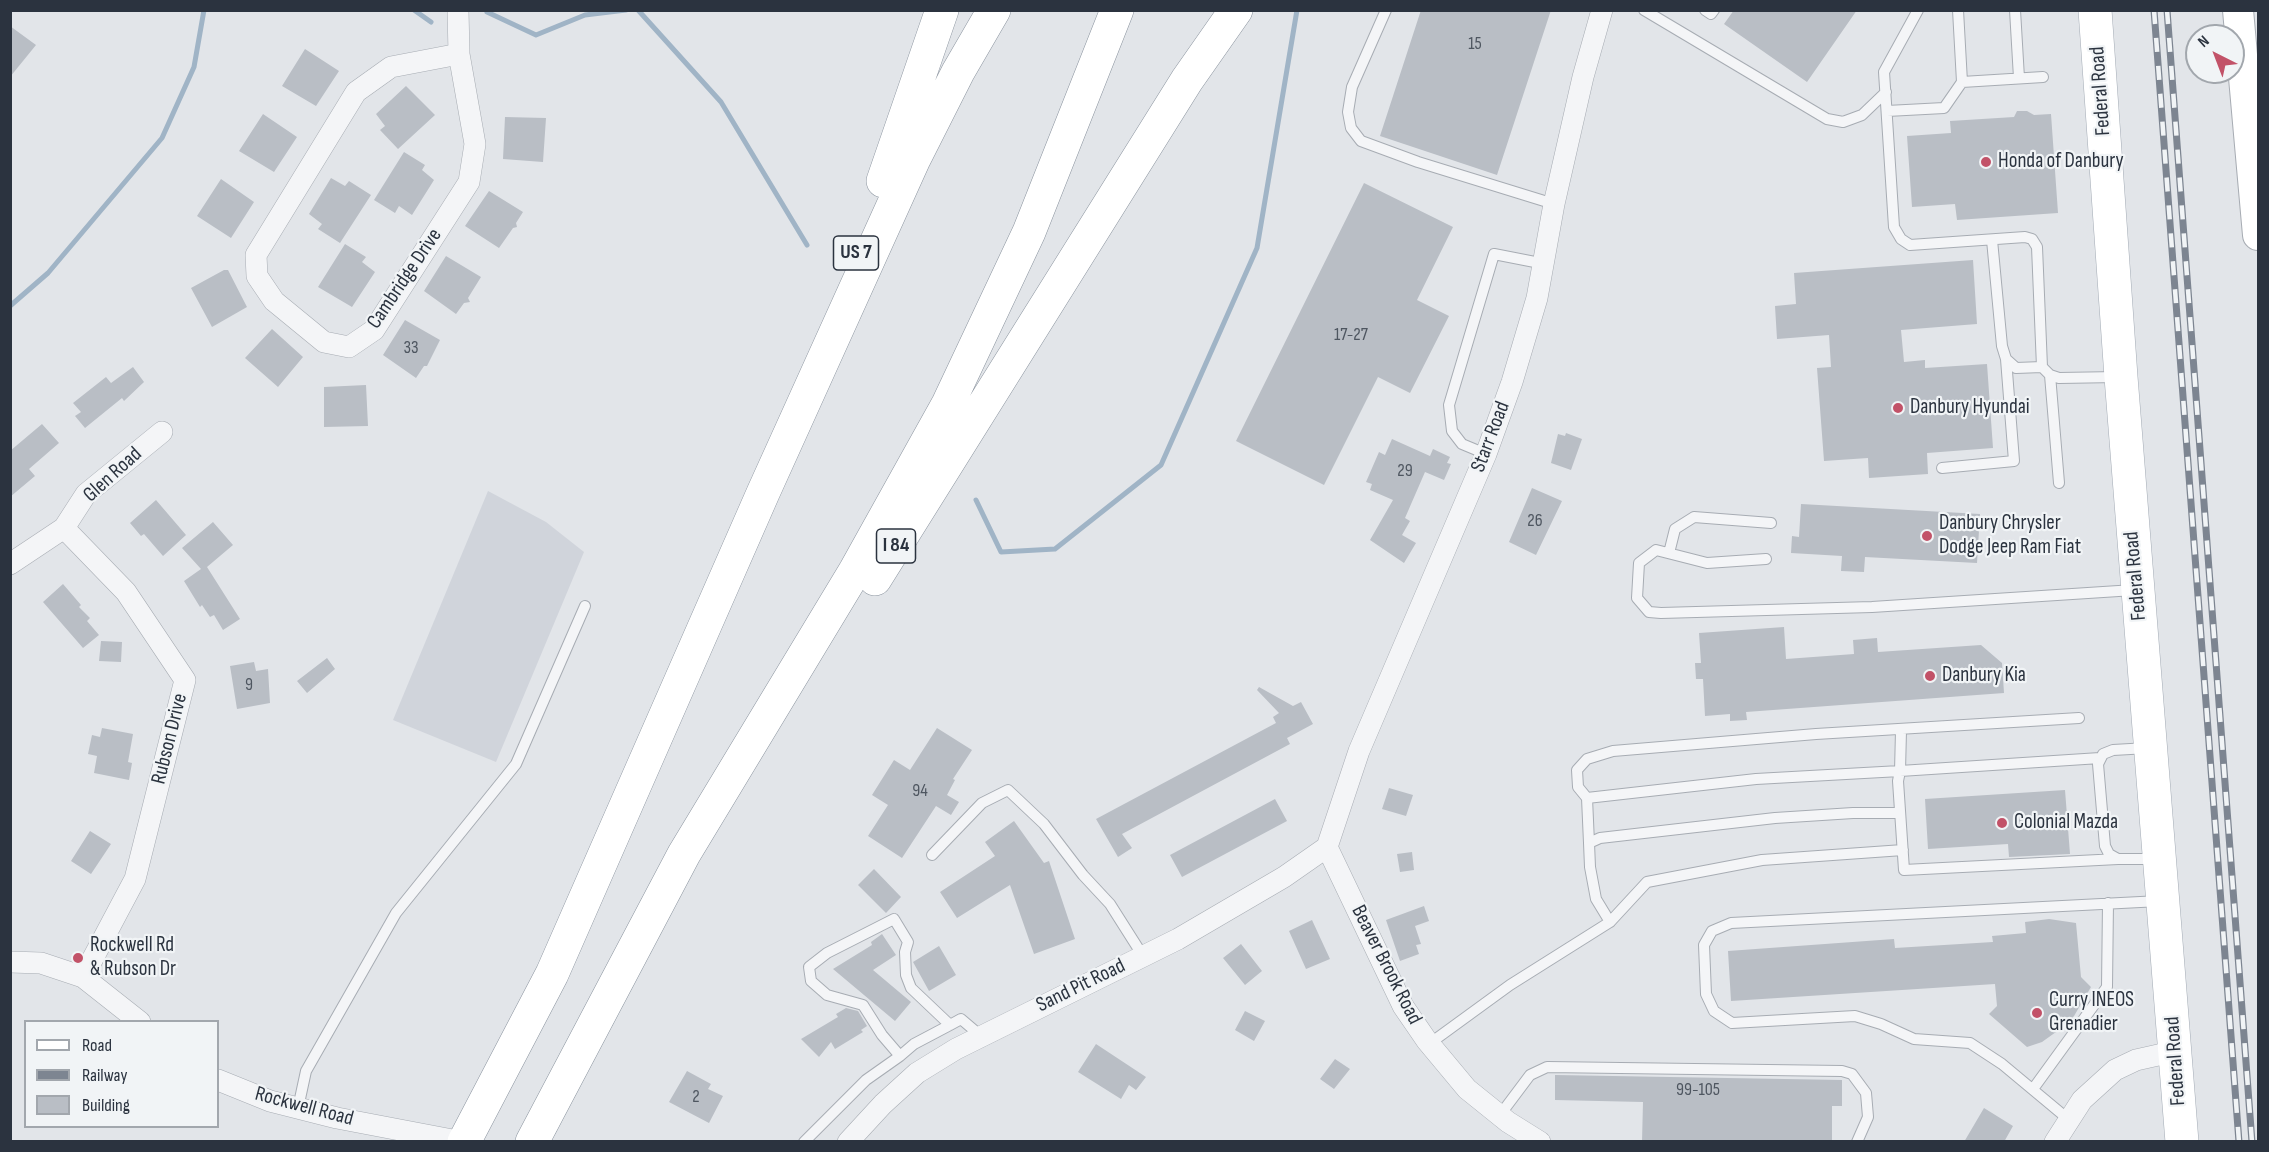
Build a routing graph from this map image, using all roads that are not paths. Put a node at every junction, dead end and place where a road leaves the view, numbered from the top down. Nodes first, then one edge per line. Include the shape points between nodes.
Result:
1 (458, 10) edge
2 (942, 10) edge
3 (994, 10) edge
4 (1117, 10) edge
5 (1236, 10) edge
6 (1386, 10) edge
7 (1602, 10) edge
8 (1644, 10) edge
9 (1705, 10) edge
10 (1714, 10) edge
11 (1918, 10) edge
12 (1958, 10) edge
13 (2015, 10) edge
14 (2095, 10) edge
15 (2238, 10) edge
16 (459, 54) junction
17 (2043, 77) dead end
18 (2019, 78) junction
19 (1962, 82) junction
20 (1886, 92) junction
21 (1887, 111) junction
22 (2257, 192) edge
23 (1554, 204) junction
24 (2259, 235) edge
25 (1992, 240) junction
26 (1545, 264) junction
27 (2006, 359) junction
28 (2046, 371) junction
29 (2121, 377) junction
30 (162, 432) dead end
31 (1486, 454) junction
32 (1942, 468) dead end
33 (2060, 483) dead end
34 (763, 493) junction
35 (1771, 523) dead end
36 (64, 528) junction
37 (1669, 553) junction
38 (1766, 559) dead end
39 (10, 564) edge
40 (2138, 590) junction
41 (585, 606) dead end
42 (2079, 718) dead end
43 (1901, 731) junction
44 (2150, 748) junction
45 (2100, 758) junction
46 (1900, 771) junction
47 (1587, 798) junction
48 (1900, 813) junction
49 (1589, 843) junction
50 (1327, 847) junction
51 (1903, 850) junction
52 (932, 855) dead end
53 (2159, 858) junction
54 (2118, 860) junction
55 (2163, 900) junction
56 (2108, 903) junction
57 (1610, 922) junction
58 (1143, 956) junction
59 (10, 962) edge
60 (83, 977) junction
61 (137, 1020) edge
62 (950, 1025) junction
63 (981, 1036) junction
64 (1429, 1044) junction
65 (2175, 1051) junction
66 (900, 1056) junction
67 (219, 1080) edge
68 (2032, 1089) junction
69 (559, 1092) junction
70 (298, 1108) junction
71 (1500, 1115) junction
72 (2068, 1119) junction
73 (464, 1142) edge
74 (532, 1142) edge
75 (804, 1142) edge
76 (848, 1142) edge
77 (1540, 1142) edge
78 (1857, 1142) edge
79 (2055, 1142) edge
80 (2182, 1142) edge

1 - 16 street, Cambridge Drive
2 - 34 main road, US 7 via 885,176
3 - 34 main road via 928,129
4 - 69 main road via 1029,232 952,394 855,571 689,844
5 - 69 main road, I 84 via 1123,181
6 - 23 lane via 1352,87 1348,112 1351,128 1361,141
7 - 23 street, Starr Road
8 - 20 lane via 1827,119 1843,122 1862,115
9 - 10 lane via 1711,14
11 - 20 lane via 1884,72
12 - 19 lane
13 - 18 lane
14 - 29 main road, Federal Road
15 - 22 street
16 - 16 street, Cambridge Drive via 391,67 356,92 256,255 257,276 274,301 324,342 349,346 374,330 469,182 475,144
17 - 18 lane
18 - 19 lane
19 - 21 lane via 1944,108
20 - 21 lane
21 - 25 lane via 1894,227 1901,239 1910,246
22 - 24 street
23 - 26 street, Starr Road
25 - 27 lane
25 - 28 lane via 2025,237 2037,247
26 - 31 street, Starr Road via 1512,382
26 - 31 lane via 1494,254 1449,405 1452,431 1462,444
27 - 28 lane via 2016,368
27 - 32 lane via 2014,461
28 - 29 lane via 2059,378
28 - 33 lane
29 - 40 main road, Federal Road
30 - 36 street, Glen Road via 86,494
31 - 50 street, Starr Road via 1359,750
34 - 73 main road via 557,964
35 - 37 lane via 1694,517 1675,530
36 - 39 street, Glen Road
36 - 60 street, Rubson Drive via 126,592 185,680 135,879
37 - 38 lane via 1707,563
37 - 40 lane via 1656,550 1639,563 1638,598 1649,612 1872,607
40 - 44 main road, Federal Road
41 - 70 lane via 516,764 396,914 306,1071
42 - 43 lane
43 - 46 lane
43 - 47 lane via 1613,751 1587,759 1577,770 1578,787
44 - 45 lane via 2113,750
44 - 53 main road, Federal Road
45 - 46 lane
45 - 54 lane via 2097,764 2105,846
46 - 47 lane via 1756,779
46 - 48 lane
47 - 49 lane
48 - 49 lane via 1739,821 1614,835
48 - 51 lane
49 - 57 lane via 1596,899
50 - 58 street, Sand Pit Road via 1284,877
50 - 64 street, Beaver Brook Road via 1403,1006
51 - 54 lane via 1904,870
51 - 57 lane via 1762,860 1647,882
52 - 58 lane via 982,803 1008,789 1044,824 1110,904
53 - 54 lane
53 - 55 main road, Federal Road
55 - 56 lane
55 - 65 main road, Federal Road
56 - 68 lane via 2107,987
56 - 68 lane via 1731,923 1712,931 1704,945 1706,994 1714,1011 1732,1023 1855,1016 1914,1039 1970,1043
57 - 64 lane via 1510,985
58 - 63 street, Sand Pit Road
59 - 60 street via 41,963
60 - 61 street
62 - 63 lane via 961,1019
62 - 66 lane
62 - 66 lane via 911,988 906,975 908,942 894,919 827,953 809,968 811,981 827,994 863,1005
63 - 76 street, Sand Pit Road via 917,1073
64 - 71 street, Beaver Brook Road via 1467,1089
65 - 72 street via 2136,1060 2115,1070 2097,1084
65 - 80 main road, Federal Road
66 - 75 lane via 866,1080
67 - 70 street, Rockwell Road
68 - 72 lane
69 - 74 main road, I 84
70 - 73 street, Rockwell Road
71 - 77 street, Beaver Brook Road
71 - 78 lane via 1530,1075 1547,1067 1842,1071 1852,1074 1866,1093 1868,1117
72 - 79 street

